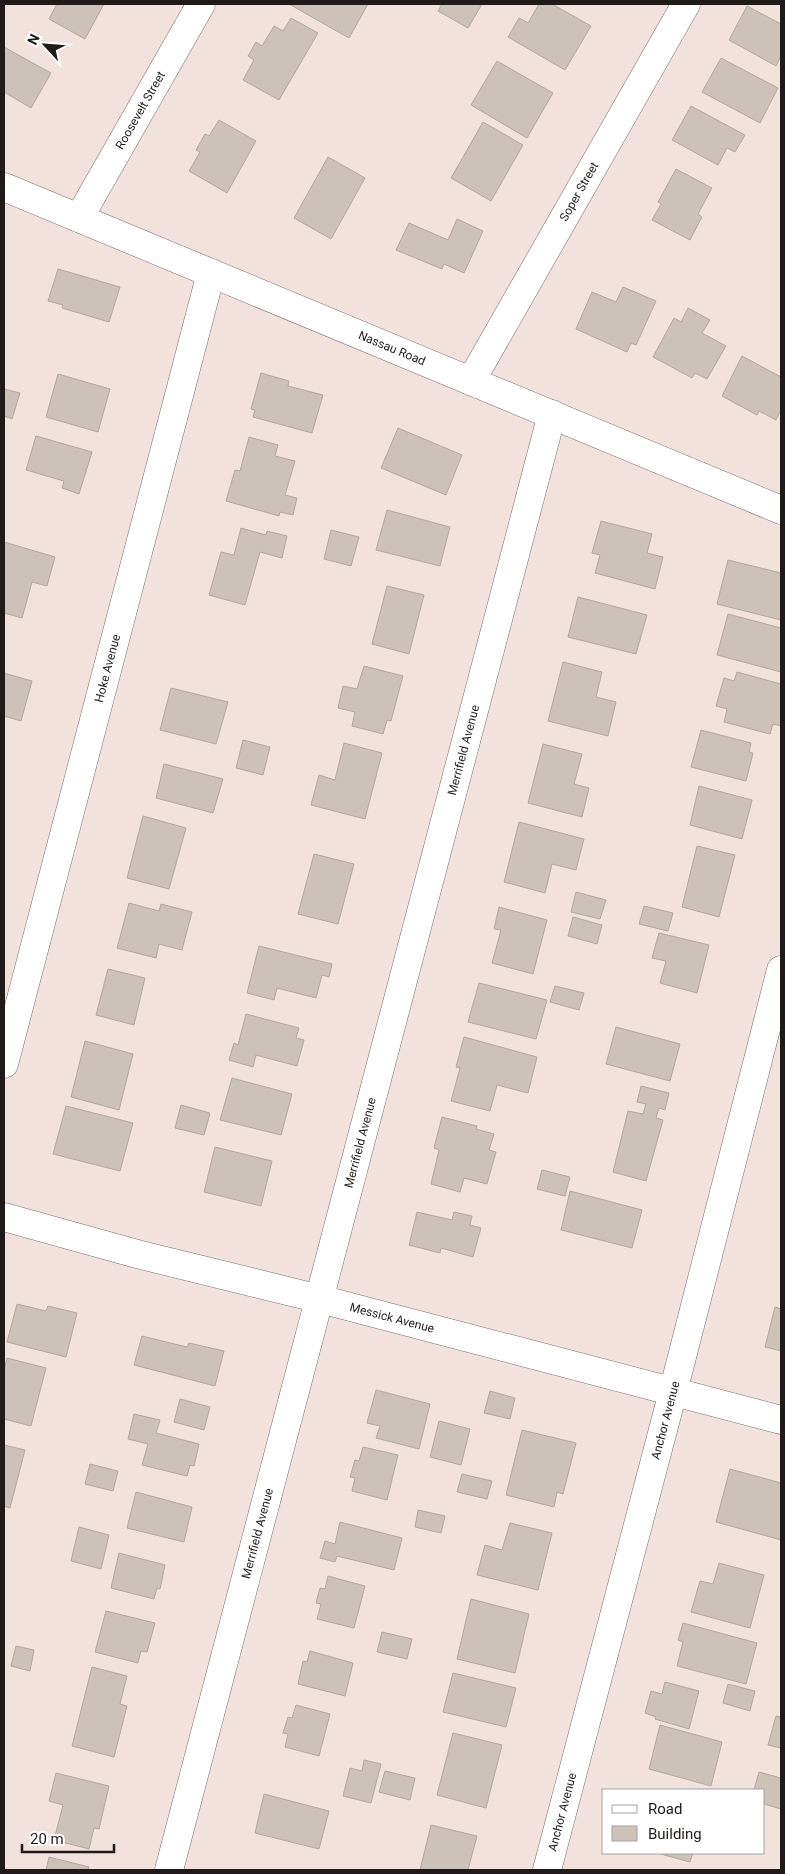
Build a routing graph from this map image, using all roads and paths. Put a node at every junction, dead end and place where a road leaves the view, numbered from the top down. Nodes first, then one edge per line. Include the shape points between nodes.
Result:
1 (201, 4) edge
2 (686, 4) edge
3 (4, 187) edge
4 (79, 218) junction
5 (211, 273) junction
6 (471, 381) junction
7 (552, 414) junction
8 (781, 510) edge
9 (781, 970) edge
10 (4, 1064) edge
11 (4, 1216) edge
12 (320, 1299) junction
13 (673, 1392) junction
14 (781, 1420) edge
15 (169, 1870) edge
16 (547, 1870) edge

1 - 4 street, Roosevelt Street
2 - 6 street, Soper Street
3 - 4 street, Nassau Road
4 - 5 street, Nassau Road
5 - 6 street, Nassau Road
5 - 10 street, Hoke Avenue
6 - 7 street, Nassau Road
7 - 8 street, Nassau Road
7 - 12 street, Merrifield Avenue
9 - 13 street, Anchor Avenue
11 - 12 street, Messick Avenue via 137,1254
12 - 13 street, Messick Avenue
12 - 15 street, Merrifield Avenue
13 - 14 street, Messick Avenue
13 - 16 street, Anchor Avenue

